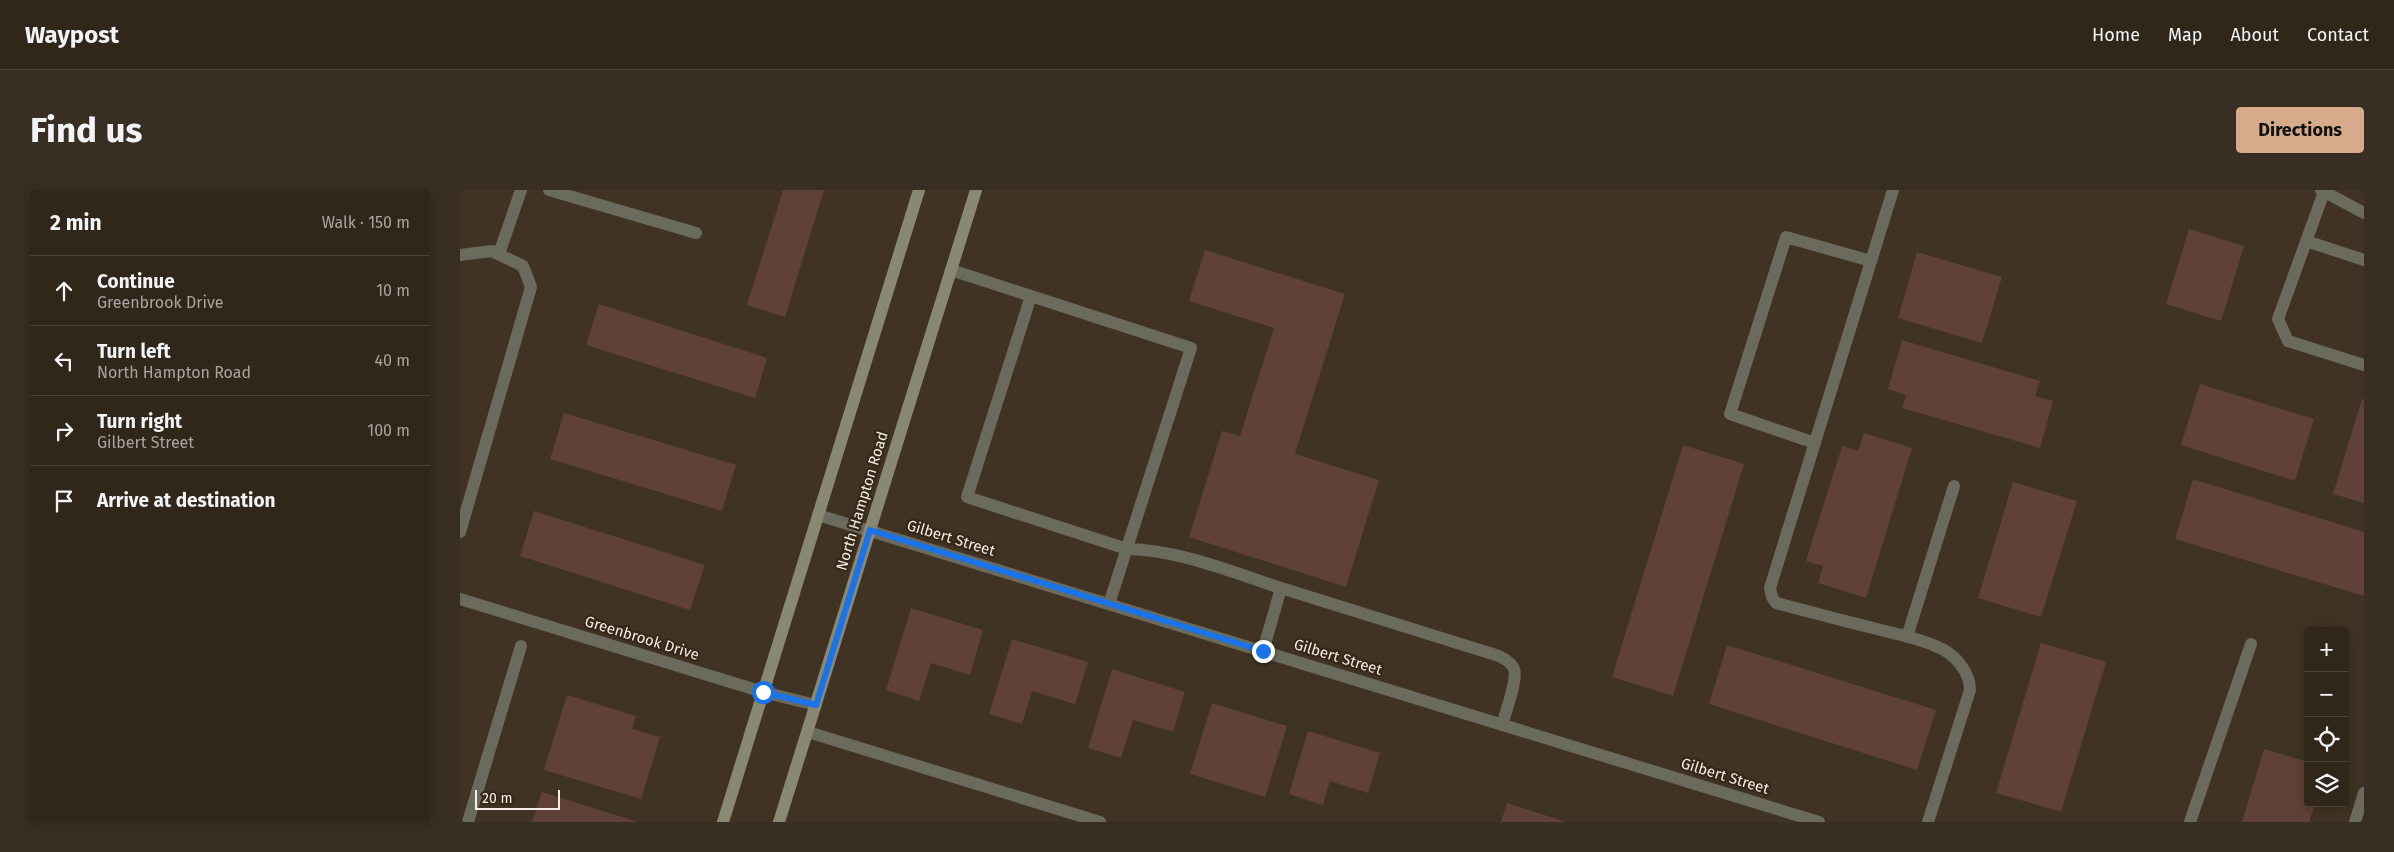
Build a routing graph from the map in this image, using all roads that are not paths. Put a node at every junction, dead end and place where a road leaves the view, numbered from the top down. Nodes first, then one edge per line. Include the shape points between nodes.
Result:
1 (521, 190) edge
2 (549, 190) edge
3 (919, 190) edge
4 (976, 190) edge
5 (1893, 190) edge
6 (2322, 191) edge
7 (2364, 214) edge
8 (696, 233) dead end
9 (2306, 241) junction
10 (499, 254) junction
11 (460, 255) edge
12 (2364, 260) edge
13 (1872, 261) junction
14 (951, 270) junction
15 (1031, 296) junction
16 (2364, 365) edge
17 (1815, 443) junction
18 (1954, 486) dead end
19 (818, 515) junction
20 (870, 530) junction
21 (460, 532) edge
22 (1127, 549) junction
23 (1281, 588) junction
24 (460, 599) edge
25 (1109, 604) junction
26 (1908, 637) junction
27 (2251, 644) dead end
28 (521, 646) dead end
29 (1263, 651) junction
30 (763, 692) junction
31 (816, 705) junction
32 (1502, 724) junction
33 (808, 732) junction
34 (2364, 794) edge
35 (468, 822) edge
36 (723, 822) edge
37 (780, 822) edge
38 (1100, 822) edge
39 (1818, 822) edge
40 (1928, 822) edge
41 (2190, 822) edge
42 (2355, 822) edge

1 - 10 street
2 - 8 street
3 - 19 main road
4 - 14 main road, North Hampton Road
5 - 13 street
6 - 7 street
6 - 9 street
9 - 12 street
9 - 16 street via 2278,319 2288,341
10 - 11 street via 492,251
10 - 21 street via 523,266 532,287
13 - 17 street
13 - 17 street via 1786,237 1730,414
14 - 15 street
14 - 20 main road, North Hampton Road
15 - 22 street via 1191,348
15 - 22 street via 967,497
17 - 26 street via 1770,588 1772,597 1776,603
18 - 26 street
19 - 20 street, Gilbert Street
19 - 30 main road
20 - 25 street, Gilbert Street
20 - 31 main road, North Hampton Road
22 - 23 street via 1173,554
22 - 25 street
23 - 29 street
23 - 32 street via 1508,661 1514,669 1515,679
24 - 30 street, Greenbrook Drive
25 - 29 street, Gilbert Street
26 - 40 street via 1945,650 1957,660 1970,681 1970,690
27 - 41 street
28 - 35 street
29 - 32 street, Gilbert Street
30 - 31 street, Greenbrook Drive
30 - 36 main road
31 - 33 main road, North Hampton Road
32 - 39 street, Gilbert Street
33 - 37 main road, North Hampton Road
33 - 38 street
34 - 42 street

